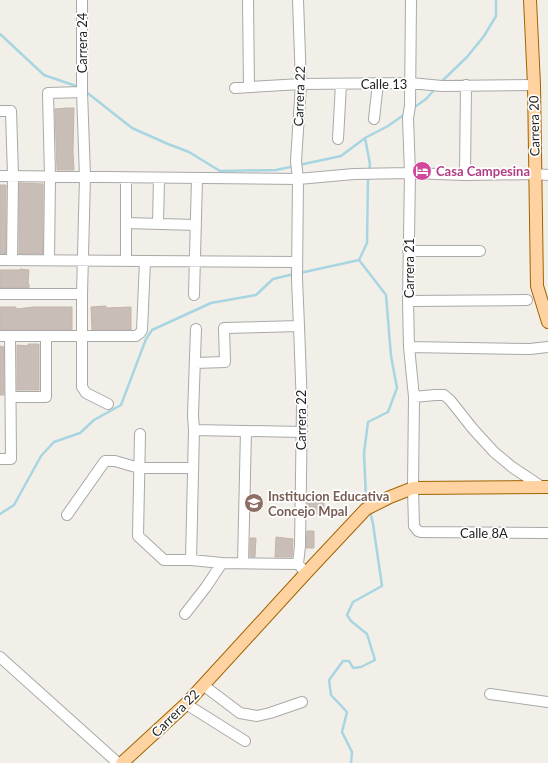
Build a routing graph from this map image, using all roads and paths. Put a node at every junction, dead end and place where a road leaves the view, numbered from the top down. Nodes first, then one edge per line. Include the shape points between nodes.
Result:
1 (82, 0) edge
2 (248, 0) edge
3 (298, 0) edge
4 (411, 0) edge
5 (530, 0) edge
6 (378, 83) junction
7 (410, 83) junction
8 (301, 84) junction
9 (341, 84) junction
10 (466, 85) junction
11 (534, 85) junction
12 (249, 87) junction
13 (235, 88) dead end
14 (82, 89) junction
15 (0, 111) edge
16 (374, 119) dead end
17 (338, 139) dead end
18 (410, 173) junction
19 (535, 174) junction
20 (465, 175) junction
21 (548, 175) edge
22 (0, 176) edge
23 (14, 176) junction
24 (50, 177) junction
25 (85, 177) junction
26 (126, 178) junction
27 (159, 178) junction
28 (197, 178) junction
29 (298, 179) junction
30 (126, 224) junction
31 (158, 224) junction
32 (196, 225) junction
33 (408, 251) junction
34 (480, 252) dead end
35 (0, 260) edge
36 (12, 260) junction
37 (48, 260) junction
38 (83, 261) junction
39 (126, 261) junction
40 (145, 261) junction
41 (195, 261) junction
42 (297, 265) junction
43 (0, 294) edge
44 (82, 294) junction
45 (194, 295) dead end
46 (526, 300) dead end
47 (408, 302) junction
48 (548, 322) edge
49 (299, 326) junction
50 (196, 329) dead end
51 (5, 336) edge
52 (46, 336) junction
53 (81, 336) junction
54 (409, 347) junction
55 (548, 347) edge
56 (195, 363) junction
57 (10, 397) junction
58 (414, 397) junction
59 (108, 404) dead end
60 (194, 430) junction
61 (246, 431) junction
62 (302, 432) junction
63 (140, 434) dead end
64 (0, 459) edge
65 (139, 468) junction
66 (193, 468) junction
67 (545, 487) edge
68 (413, 488) junction
69 (67, 515) dead end
70 (421, 532) joint
71 (548, 533) edge
72 (191, 560) junction
73 (222, 563) junction
74 (243, 563) junction
75 (302, 568) junction
76 (185, 614) dead end
77 (0, 657) edge
78 (203, 685) junction
79 (490, 694) dead end
80 (302, 702) dead end
81 (548, 702) edge
82 (186, 704) junction
83 (245, 741) dead end
84 (118, 763) edge
85 (122, 763) edge

1 - 14 street, Carrera 24
2 - 12 street
3 - 8 street, Carrera 22
4 - 7 street, Carrera 21
5 - 11 main road, Carrera 20
6 - 7 street, Calle 13
6 - 9 street, Calle 13
6 - 16 street
7 - 10 street, Calle 13
7 - 18 street, Carrera 21
8 - 9 street, Calle 13
8 - 12 street, Calle 13
8 - 29 street, Carrera 22
9 - 17 street
10 - 11 street, Calle 13
10 - 20 street
11 - 19 main road, Carrera 20
12 - 13 street, Calle 13
14 - 24 street via 48,92
14 - 25 street, Carrera 24
15 - 23 street via 11,111
18 - 20 street
18 - 29 street
18 - 33 street, Carrera 21
19 - 20 street
19 - 21 street
19 - 48 main road, Carrera 20 via 537,286
22 - 23 street
23 - 24 street
23 - 36 street
24 - 25 street
24 - 37 street
25 - 26 street
25 - 38 street, Carrera 24
26 - 27 street
26 - 30 street
27 - 28 street
27 - 31 street
28 - 29 street
28 - 32 street
29 - 42 street, Carrera 22
30 - 31 street
30 - 39 street
31 - 32 street
32 - 41 street
33 - 34 street
33 - 47 street, Carrera 21
35 - 36 street
36 - 37 street
37 - 38 street
38 - 39 street
38 - 44 street, Carrera 24
39 - 40 street
40 - 41 street
40 - 53 street via 140,333 136,336
41 - 42 street
41 - 45 street
42 - 49 street, Carrera 22
43 - 44 street
44 - 53 street, Carrera 24
46 - 47 street
47 - 54 street, Carrera 21
49 - 56 street via 224,328 225,362
49 - 62 street, Carrera 22
50 - 56 street
51 - 52 street
51 - 57 street
52 - 53 street
52 - 57 street via 46,396
53 - 59 street, Carrera 24 via 84,391
54 - 55 street
54 - 58 street, Carrera 21
56 - 60 street
57 - 64 street via 11,459
58 - 67 street via 444,395 494,452 512,467
58 - 68 street, Carrera 21
60 - 61 street
60 - 66 street
61 - 62 street
61 - 74 street
62 - 75 street, Carrera 22
63 - 65 street
65 - 66 street
65 - 69 street via 115,461 105,461
65 - 72 street via 138,536 164,560
66 - 72 street
67 - 68 main road
68 - 70 street, Carrera 21 via 414,526
68 - 75 main road via 370,507
70 - 71 street, Calle 8A
72 - 73 street
73 - 74 street
73 - 76 street
74 - 75 street
75 - 78 main road, Carrera 22
77 - 84 street
78 - 80 street via 240,713 256,716
78 - 82 main road, Carrera 22
79 - 81 street
82 - 83 street
82 - 85 main road, Carrera 22

